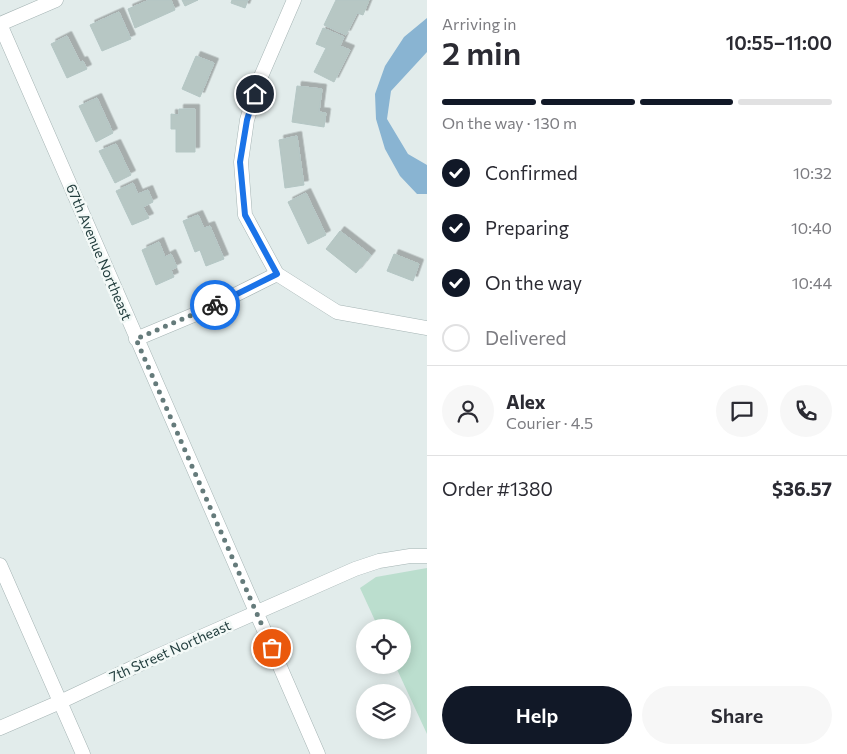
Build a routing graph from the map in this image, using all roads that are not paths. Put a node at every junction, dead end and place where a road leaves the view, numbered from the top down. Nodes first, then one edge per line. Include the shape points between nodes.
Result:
1 (56, 0) edge
2 (294, 0) edge
3 (0, 24) edge
4 (277, 274) junction
5 (427, 328) edge
6 (136, 339) junction
7 (427, 556) edge
8 (0, 565) edge
9 (256, 613) junction
10 (60, 702) junction
11 (0, 728) edge
12 (83, 754) edge
13 (318, 754) edge

1 - 3 street
2 - 4 street via 259,81 247,120 240,162 245,215
3 - 6 street, 67th Avenue Northeast
4 - 5 street via 337,312
4 - 6 street via 203,311
6 - 9 street, 67th Avenue Northeast
7 - 9 street, 7th Street Northeast via 410,556 363,566
8 - 10 street
9 - 10 street, 7th Street Northeast
9 - 13 street, 67th Avenue Northeast
10 - 11 street, 7th Street Northeast
10 - 12 street

